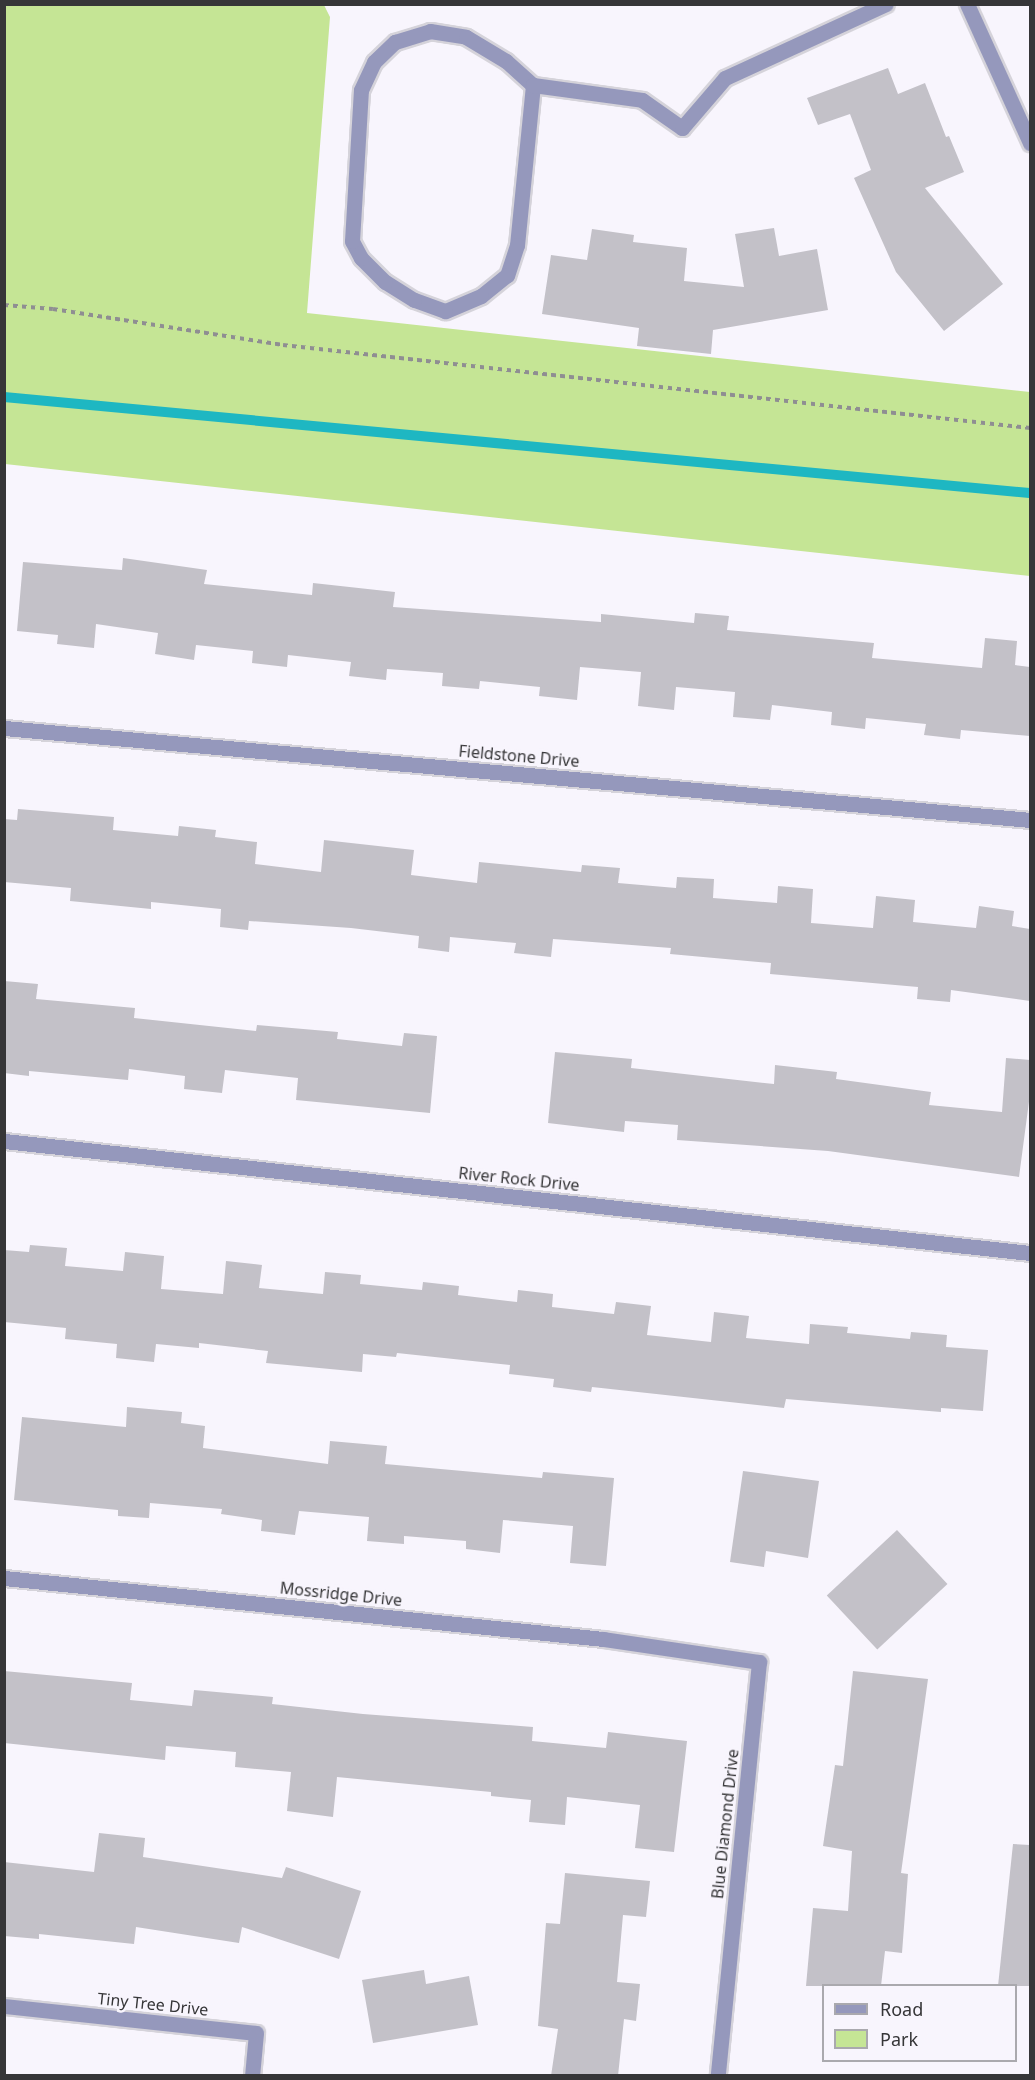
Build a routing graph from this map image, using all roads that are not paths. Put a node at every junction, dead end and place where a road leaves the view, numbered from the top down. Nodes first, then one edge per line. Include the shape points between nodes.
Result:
1 (886, 4) edge
2 (967, 4) edge
3 (533, 85) junction
4 (1030, 143) edge
5 (4, 728) edge
6 (1030, 820) edge
7 (4, 1141) edge
8 (1030, 1253) edge
9 (4, 1578) edge
10 (674, 1649) joint
11 (4, 2006) edge
12 (252, 2076) edge
13 (718, 2076) edge

1 - 3 street via 725,78 682,128 642,100
2 - 4 street
3 - 3 street via 506,61 466,37 430,31 395,42 374,62 361,90 352,242 361,258 385,282 414,300 445,311 481,296 507,275 517,245
5 - 6 street, Fieldstone Drive
7 - 8 street, River Rock Drive
9 - 10 street, Mossridge Drive
10 - 13 street, Blue Diamond Drive via 759,1662
11 - 12 street, Tiny Tree Drive via 256,2033

